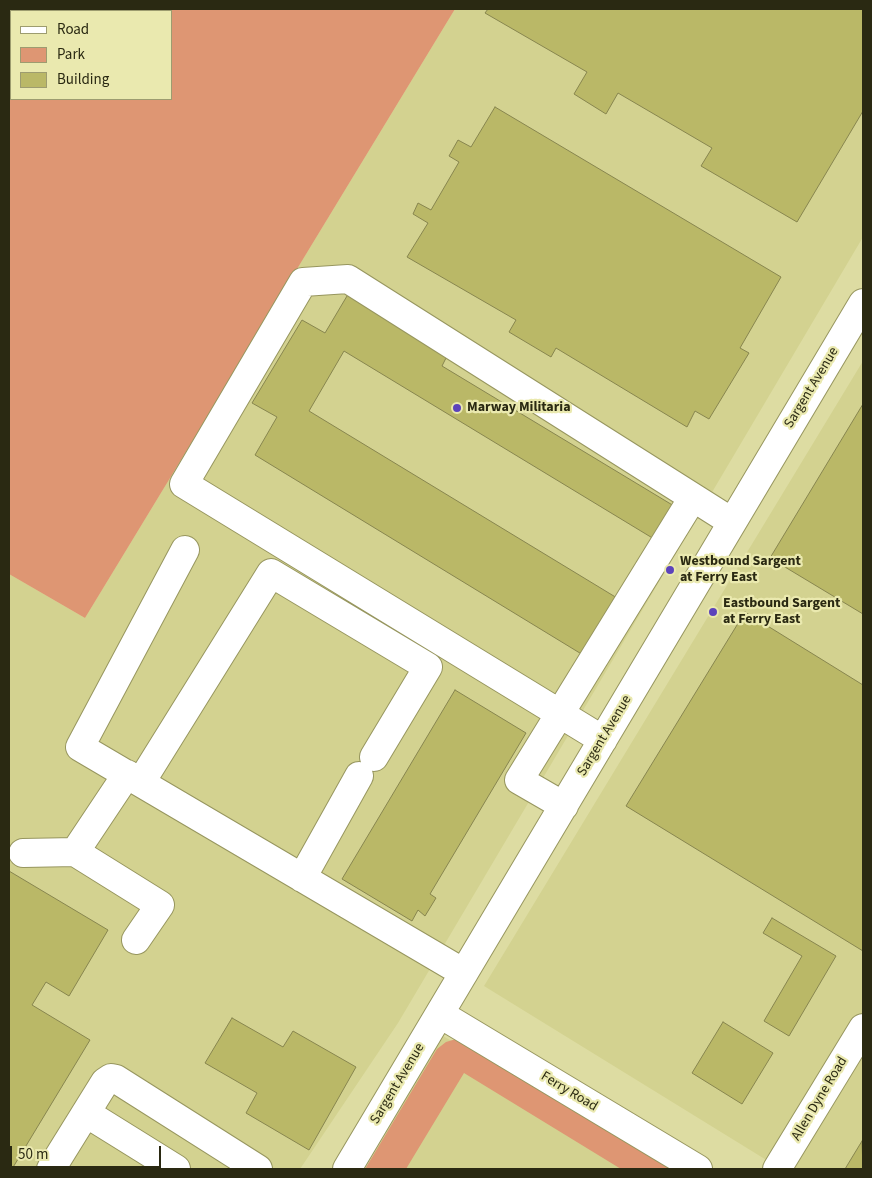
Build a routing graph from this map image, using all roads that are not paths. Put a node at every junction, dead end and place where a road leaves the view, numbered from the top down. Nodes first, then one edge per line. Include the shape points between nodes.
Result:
1 (863, 303) edge
2 (692, 499) junction
3 (732, 522) junction
4 (185, 550) dead end
5 (559, 713) junction
6 (603, 740) junction
7 (134, 778) junction
8 (564, 806) junction
9 (75, 852) junction
10 (23, 853) dead end
11 (302, 878) junction
12 (136, 940) dead end
13 (464, 973) junction
14 (440, 1014) junction
15 (863, 1028) edge
16 (86, 1113) junction
17 (61, 1166) edge
18 (176, 1169) edge
19 (258, 1169) edge
20 (347, 1169) edge
21 (698, 1169) edge
22 (778, 1169) edge

1 - 3 street, Sargent Avenue
2 - 3 street
2 - 5 street
2 - 5 street via 348,279 303,282 184,484
3 - 6 street, Sargent Avenue
4 - 7 street via 80,747
5 - 6 street
5 - 8 street via 519,780
6 - 8 street, Sargent Avenue
7 - 9 street
7 - 11 street
7 - 11 street via 271,573 428,667
8 - 13 street, Sargent Avenue
9 - 10 street
9 - 12 street via 160,905
11 - 13 street
13 - 14 street, Sargent Avenue
14 - 20 street, Sargent Avenue
14 - 21 street, Ferry Road
15 - 22 street, Allen Dyne Road
16 - 17 street
16 - 18 street
16 - 19 street via 105,1082 110,1078 116,1079

